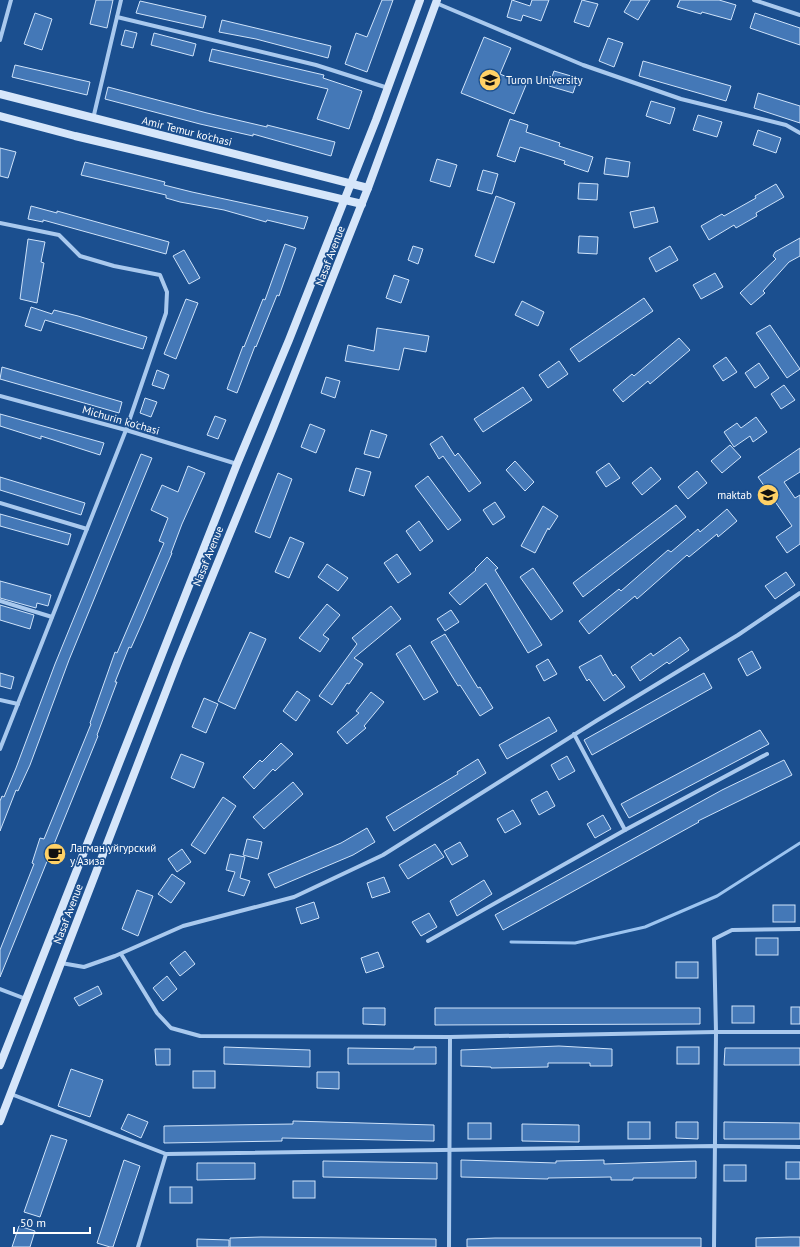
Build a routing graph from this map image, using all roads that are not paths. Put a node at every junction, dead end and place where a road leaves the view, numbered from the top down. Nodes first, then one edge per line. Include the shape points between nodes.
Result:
1 (11, 0) edge
2 (121, 0) edge
3 (420, 0) edge
4 (754, 0) edge
5 (436, 1) edge
6 (800, 15) edge
7 (117, 17) junction
8 (0, 40) edge
9 (388, 88) junction
10 (0, 94) edge
11 (0, 116) edge
12 (93, 119) junction
13 (800, 133) edge
14 (351, 182) junction
15 (368, 188) junction
16 (345, 198) junction
17 (362, 204) junction
18 (0, 223) edge
19 (0, 396) edge
20 (126, 430) junction
21 (237, 464) junction
22 (0, 503) edge
23 (87, 529) junction
24 (800, 593) edge
25 (0, 601) edge
26 (52, 617) junction
27 (0, 700) edge
28 (18, 704) junction
29 (574, 734) junction
30 (0, 749) edge
31 (767, 754) dead end
32 (625, 830) junction
33 (800, 929) edge
34 (428, 941) dead end
35 (121, 954) junction
36 (61, 963) junction
37 (0, 989) edge
38 (27, 999) junction
39 (716, 1032) junction
40 (800, 1032) edge
41 (450, 1037) junction
42 (1, 1060) edge
43 (10, 1094) junction
44 (0, 1121) edge
45 (714, 1146) junction
46 (800, 1147) edge
47 (450, 1149) junction
48 (166, 1154) junction
49 (138, 1247) edge
50 (449, 1247) edge
51 (714, 1247) edge

1 - 8 street
2 - 7 street
3 - 9 main road, Nasaf Avenue
4 - 6 street
5 - 13 street via 583,65 681,99 786,126
5 - 15 main road, Nasaf Avenue
7 - 9 street via 316,65
7 - 12 street
9 - 14 main road, Nasaf Avenue
10 - 12 main road, Amir Temur ko'chasi
11 - 16 main road via 75,136
12 - 14 main road, Amir Temur ko'chasi
14 - 15 main road, Amir Temur ko'chasi
14 - 16 main road, Nasaf Avenue
15 - 17 main road, Nasaf Avenue
16 - 17 main road
16 - 21 main road, Nasaf Avenue
17 - 36 main road, Nasaf Avenue via 176,667
18 - 20 street via 59,236 80,256 160,275 167,292 166,313
19 - 20 street, Michurin ko'chasi
20 - 21 street, Michurin ko'chasi
20 - 23 street
21 - 38 main road, Nasaf Avenue
22 - 23 street
23 - 26 street
24 - 29 street via 738,635
25 - 26 street
26 - 28 street
27 - 28 street
28 - 30 street
29 - 32 street
29 - 35 street via 383,856 294,897 183,926
31 - 32 street
32 - 34 street
33 - 39 street via 732,930 714,939
35 - 36 street via 84,967
35 - 41 street via 157,1013 171,1028 200,1036
36 - 43 main road, Nasaf Avenue
37 - 38 street
38 - 42 main road, Nasaf Avenue
39 - 40 street
39 - 41 street
39 - 45 street
41 - 47 street
43 - 44 main road, Nasaf Avenue
43 - 48 street
45 - 46 street
45 - 47 street
45 - 51 street
47 - 48 street
47 - 50 street
48 - 49 street

